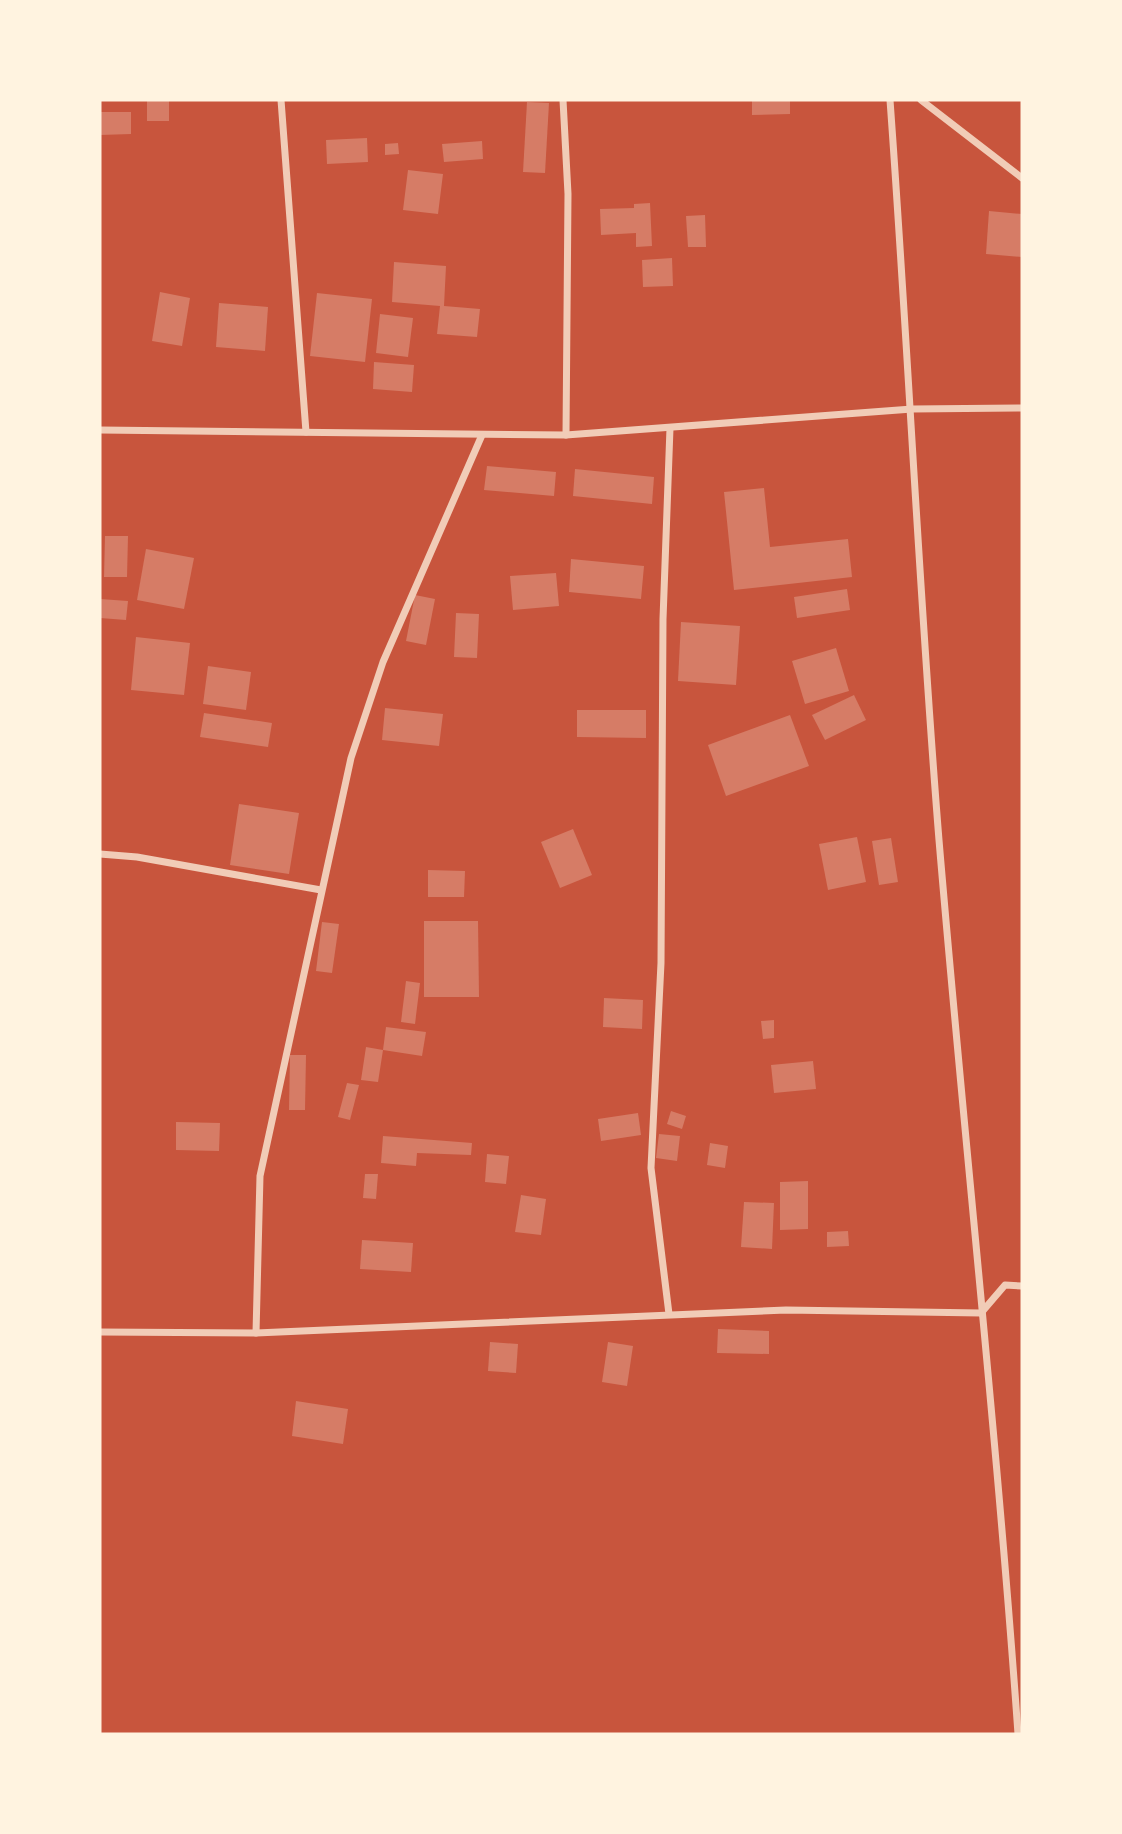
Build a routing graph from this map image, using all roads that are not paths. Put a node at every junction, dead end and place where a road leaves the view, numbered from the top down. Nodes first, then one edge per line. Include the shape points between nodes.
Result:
1 (281, 100) edge
2 (563, 100) edge
3 (890, 100) edge
4 (921, 100) edge
5 (1022, 178) edge
6 (1022, 408) edge
7 (912, 409) junction
8 (670, 428) junction
9 (100, 430) edge
10 (306, 432) junction
11 (482, 435) junction
12 (566, 435) junction
13 (100, 854) edge
14 (321, 890) junction
15 (1022, 1286) edge
16 (981, 1313) junction
17 (669, 1314) junction
18 (100, 1332) edge
19 (256, 1333) junction
20 (1018, 1734) edge

1 - 10 street
2 - 12 street via 568,194
3 - 7 street
4 - 5 street
6 - 7 street
7 - 8 street
7 - 16 street via 926,675
8 - 12 street
8 - 17 street via 663,619 661,963 651,1168
9 - 10 street
10 - 11 street
11 - 12 street
11 - 14 street via 383,662 351,758
13 - 14 street
14 - 19 street via 260,1176
15 - 16 street via 1006,1285
16 - 17 street via 786,1310
16 - 20 street via 1001,1496
17 - 19 street
18 - 19 street

